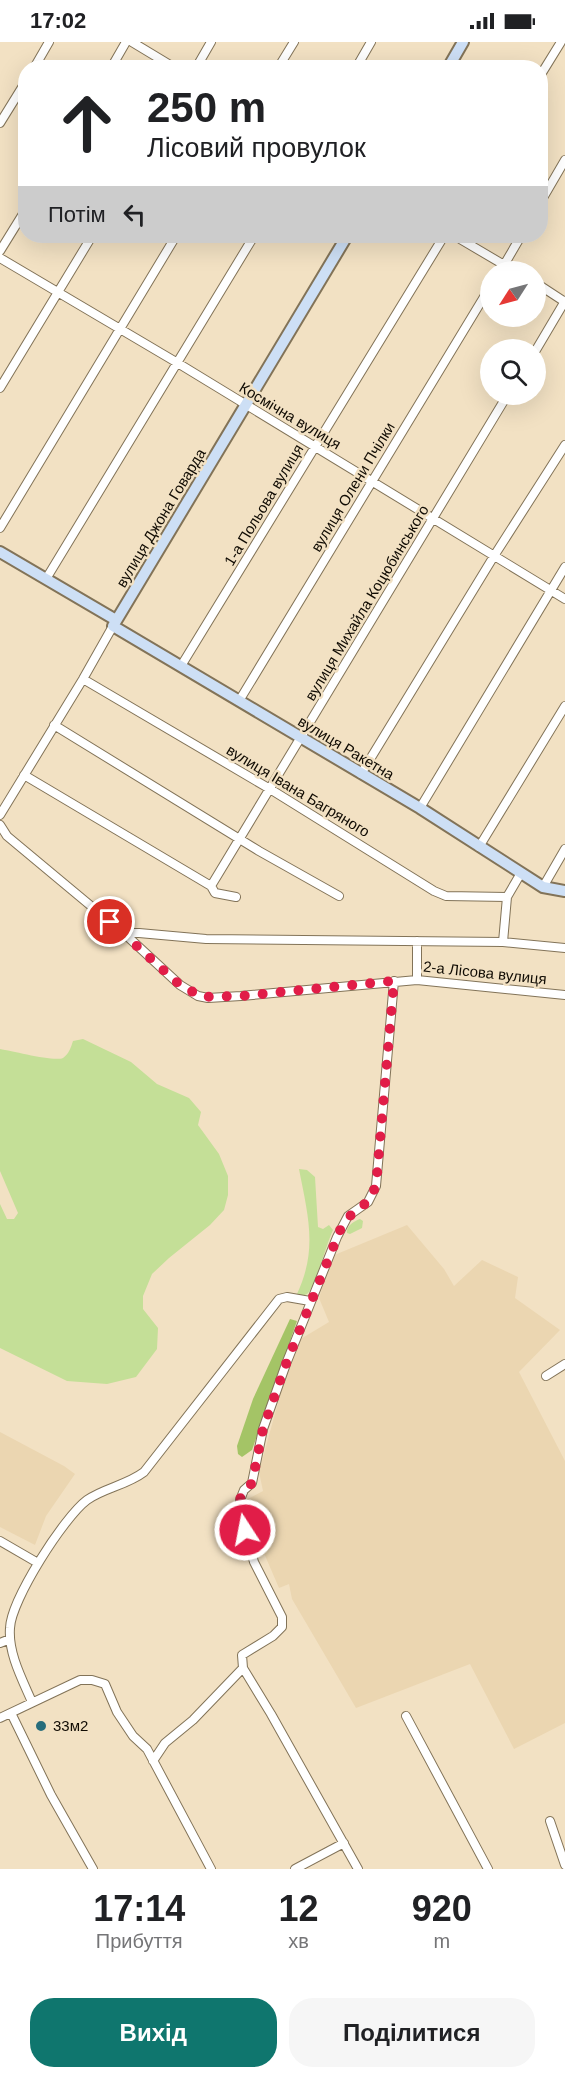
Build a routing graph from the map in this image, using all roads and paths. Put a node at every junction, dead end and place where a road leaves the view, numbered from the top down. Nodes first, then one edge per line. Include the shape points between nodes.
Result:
1 (49, 42) edge
2 (126, 42) edge
3 (132, 42) edge
4 (211, 42) edge
5 (294, 42) edge
6 (371, 42) edge
7 (464, 42) edge
8 (561, 42) edge
9 (39, 60) edge
10 (116, 60) edge
11 (162, 60) edge
12 (201, 60) edge
13 (283, 60) edge
14 (361, 60) edge
15 (453, 60) edge
16 (548, 63) edge
17 (18, 94) edge
18 (0, 123) edge
19 (565, 160) edge
20 (548, 189) edge
21 (18, 222) edge
22 (88, 243) edge
23 (172, 243) edge
24 (250, 243) edge
25 (343, 243) edge
26 (440, 243) edge
27 (464, 243) edge
28 (517, 243) edge
29 (0, 251) edge
30 (0, 258) edge
31 (492, 261) edge
32 (506, 261) edge
33 (546, 290) edge
34 (57, 292) junction
35 (565, 302) edge
36 (480, 304) edge
37 (120, 329) junction
38 (543, 339) edge
39 (176, 362) junction
40 (0, 388) edge
41 (501, 405) edge
42 (246, 406) junction
43 (565, 445) edge
44 (315, 448) junction
45 (373, 482) junction
46 (433, 519) junction
47 (0, 528) edge
48 (0, 552) edge
49 (494, 556) junction
50 (565, 567) edge
51 (46, 579) junction
52 (551, 591) junction
53 (565, 599) edge
54 (115, 623) junction
55 (181, 666) junction
56 (83, 679) junction
57 (239, 701) junction
58 (565, 706) edge
59 (54, 725) junction
60 (301, 738) junction
61 (361, 774) junction
62 (24, 775) junction
63 (270, 789) junction
64 (420, 808) junction
65 (0, 815) edge
66 (0, 825) edge
67 (240, 838) junction
68 (479, 847) junction
69 (565, 849) edge
70 (521, 873) junction
71 (211, 886) junction
72 (543, 887) junction
73 (565, 891) edge
74 (339, 896) dead end
75 (237, 897) dead end
76 (507, 897) junction
77 (127, 936) junction
78 (417, 941) junction
79 (503, 942) junction
80 (565, 948) edge
81 (417, 980) junction
82 (394, 981) junction
83 (565, 995) edge
84 (310, 1301) junction
85 (565, 1364) edge
86 (546, 1376) dead end
87 (0, 1541) edge
88 (38, 1563) junction
89 (10, 1639) junction
90 (0, 1642) edge
91 (243, 1668) junction
92 (32, 1702) junction
93 (11, 1713) junction
94 (406, 1716) dead end
95 (0, 1718) edge
96 (153, 1761) junction
97 (550, 1821) dead end
98 (344, 1843) junction
99 (565, 1865) edge
100 (93, 1869) edge
101 (210, 1869) edge
102 (294, 1869) edge
103 (358, 1869) edge
104 (488, 1869) edge

1 - 9 street
2 - 10 street
3 - 11 street
4 - 12 street
5 - 13 street
6 - 14 street
7 - 15 street
8 - 16 street
17 - 18 street
19 - 20 street
21 - 29 street
22 - 34 street
23 - 37 street
24 - 39 street
25 - 42 street, вулиця Джона Говарда
26 - 44 street, 1-а Польова вулиця
27 - 31 street
28 - 32 street
30 - 34 street, Космічна вулиця
33 - 35 street
34 - 37 street, Космічна вулиця
34 - 40 street
35 - 38 street
36 - 45 street, вулиця Олени Пчілки
37 - 39 street, Космічна вулиця
37 - 47 street
39 - 42 street, Космічна вулиця
39 - 51 street
41 - 46 street, вулиця Михайла Коцюбинського
42 - 44 street, Космічна вулиця
42 - 54 street, вулиця Джона Говарда
43 - 49 street
44 - 45 street, Космічна вулиця
44 - 55 street, 1-а Польова вулиця
45 - 46 street, Космічна вулиця
45 - 57 street, вулиця Олени Пчілки
46 - 49 street, Космічна вулиця
46 - 60 street, вулиця Михайла Коцюбинського
48 - 51 street, вулиця Ракетна
49 - 52 street, Космічна вулиця
49 - 61 street
50 - 52 street
51 - 54 street, вулиця Ракетна
52 - 53 street, Космічна вулиця
52 - 64 street
54 - 55 street, вулиця Ракетна
54 - 56 street, вулиця Джона Говарда
55 - 57 street, вулиця Ракетна
56 - 59 street, вулиця Джона Говарда
56 - 63 street, вулиця Івана Багряного
57 - 60 street, вулиця Ракетна
58 - 68 street
59 - 62 street, вулиця Джона Говарда
59 - 67 street
60 - 61 street, вулиця Ракетна
60 - 63 street, вулиця Михайла Коцюбинського
61 - 64 street, вулиця Ракетна
62 - 65 street, вулиця Джона Говарда
62 - 71 street
63 - 67 street, вулиця Михайла Коцюбинського
63 - 76 street, вулиця Івана Багряного via 441,894
64 - 68 street, вулиця Ракетна
66 - 77 street, 2-а Лісова вулиця via 8,836
67 - 71 street, вулиця Михайла Коцюбинського
67 - 74 street
68 - 70 street, вулиця Ракетна
69 - 72 street
70 - 72 street, вулиця Ракетна
70 - 76 street
71 - 75 street via 218,894
72 - 73 street, вулиця Ракетна
76 - 79 street
77 - 78 street via 135,933 206,939
77 - 82 street, 2-а Лісова вулиця via 180,985 202,997
78 - 79 street
78 - 81 street
79 - 80 street
81 - 82 street, 2-а Лісова вулиця
81 - 83 street, 2-а Лісова вулиця
82 - 84 street via 376,1186 368,1202 354,1211 341,1228
84 - 88 street via 287,1296 275,1302 144,1472 85,1502
84 - 91 street via 263,1429 252,1483 240,1500 254,1562 282,1617 282,1627 273,1636 242,1655
85 - 86 street
87 - 88 street
88 - 89 street via 12,1615
89 - 90 street
89 - 92 street
91 - 96 street via 165,1743
91 - 98 street
92 - 93 street
92 - 96 street via 80,1680 105,1684 117,1712
93 - 95 street
93 - 100 street
94 - 104 street
96 - 101 street
97 - 99 street
98 - 102 street
98 - 103 street

